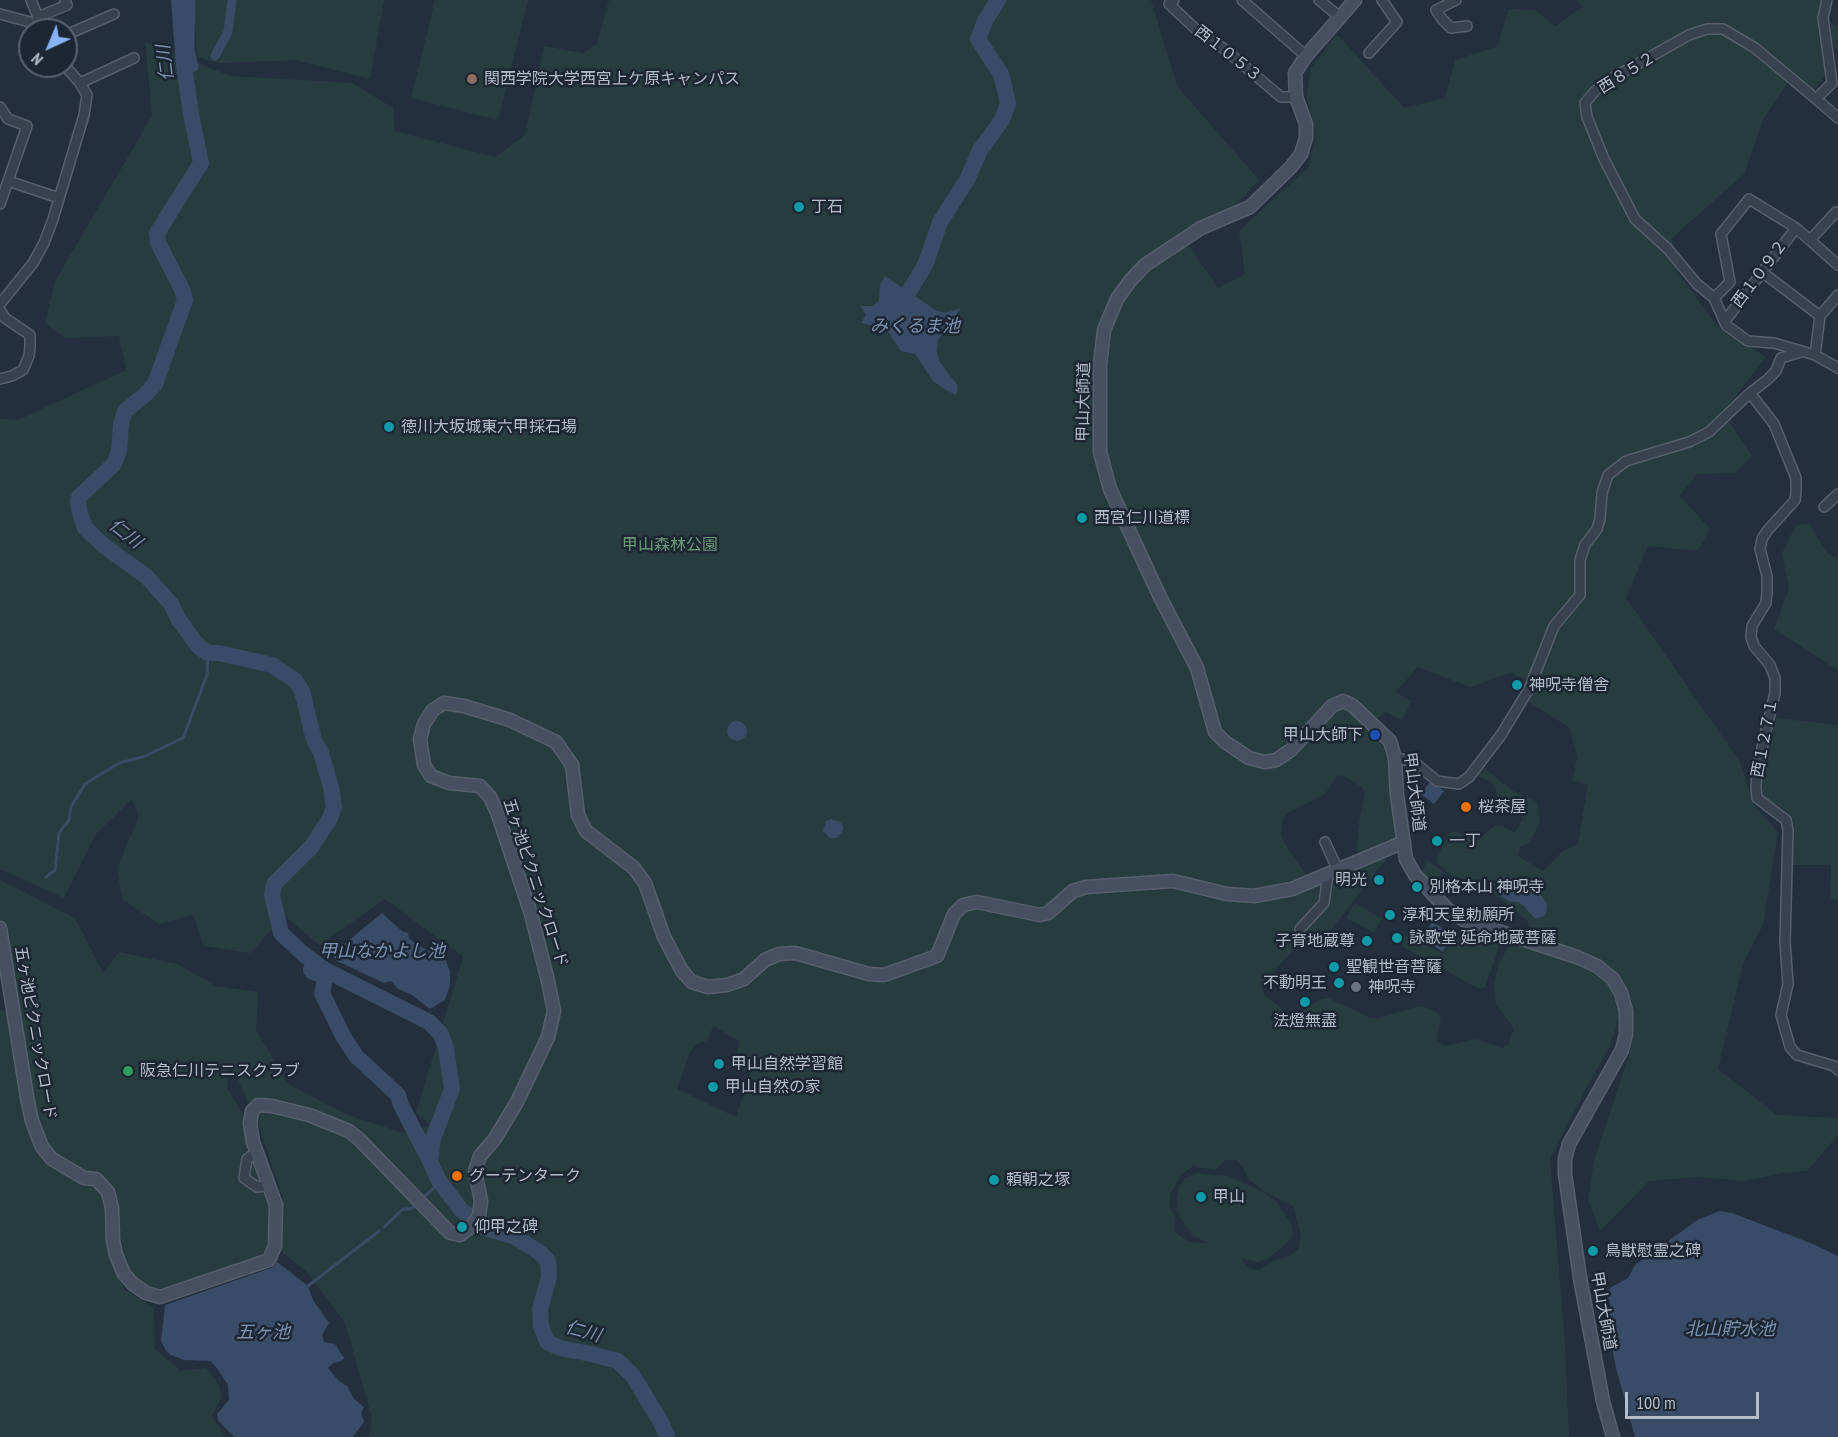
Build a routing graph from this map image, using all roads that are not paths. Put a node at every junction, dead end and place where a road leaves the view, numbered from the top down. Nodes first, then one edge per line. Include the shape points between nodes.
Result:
1 (31, 0) edge
2 (65, 0) edge
3 (1174, 0) edge
4 (1242, 0) edge
5 (1319, 0) edge
6 (1329, 0) edge
7 (1355, 0) edge
8 (1382, 0) edge
9 (1456, 0) edge
10 (1827, 0) edge
11 (0, 14) edge
12 (114, 14) dead end
13 (1342, 14) junction
14 (18, 18) edge
15 (38, 18) edge
16 (49, 18) edge
17 (1467, 26) dead end
18 (78, 30) edge
19 (1369, 53) dead end
20 (1306, 56) junction
21 (134, 58) dead end
22 (75, 78) edge
23 (80, 83) junction
24 (1296, 97) junction
25 (1816, 99) junction
26 (0, 107) edge
27 (1838, 118) edge
28 (8, 182) junction
29 (58, 198) junction
30 (0, 204) edge
31 (1838, 214) edge
32 (1796, 228) junction
33 (1810, 240) junction
34 (1838, 265) edge
35 (1762, 272) junction
36 (1838, 295) edge
37 (1714, 298) junction
38 (0, 304) edge
39 (0, 310) edge
40 (1820, 316) junction
41 (1725, 321) junction
42 (1801, 352) junction
43 (1815, 355) junction
44 (1838, 368) edge
45 (0, 379) edge
46 (1750, 393) junction
47 (1838, 494) edge
48 (1824, 507) dead end
49 (1395, 758) junction
50 (1324, 842) dead end
51 (1404, 842) junction
52 (1333, 872) junction
53 (0, 928) edge
54 (1300, 929) dead end
55 (1838, 1070) edge
56 (257, 1152) junction
57 (269, 1186) junction
58 (1613, 1437) edge

1 - 15 street
2 - 16 street via 67,4
3 - 24 street, 西１０５３ via 1169,4 1202,35 1281,97
4 - 20 street
5 - 13 street
6 - 13 street
7 - 13 street, 甲山大師道
8 - 19 street via 1397,22
9 - 17 street via 1436,10 1451,28
10 - 25 street via 1823,18 1832,83
11 - 14 street
12 - 18 street
13 - 20 street, 甲山大師道
20 - 24 street, 甲山大師道 via 1295,73
21 - 23 street
22 - 23 street
23 - 29 street via 87,95 84,115
24 - 49 street, 甲山大師道 via 1306,124 1306,138 1291,167 1250,207 1201,228 1145,265 1117,299 1104,330 1101,356 1100,452 1110,489 1197,668 1215,732 1249,758 1276,760 1291,750 1332,706 1343,701 1390,741
25 - 27 street
25 - 37 street, 西８５２ via 1755,48 1723,29 1707,29 1607,81 1585,103 1604,159 1635,219
26 - 28 street via 8,119 27,126
28 - 29 street
28 - 30 street
29 - 38 street via 38,253
31 - 33 street
32 - 33 street
32 - 35 street, 西１０９２
32 - 37 street via 1749,199 1721,234 1730,282
33 - 34 street
35 - 40 street
35 - 41 street, 西１０９２
36 - 40 street
37 - 41 street, 西８５２
39 - 45 street via 30,335 29,356 23,370
40 - 43 street
41 - 42 street, 西８５２ via 1748,341 1774,343
42 - 43 street, 西８５２
42 - 46 street via 1781,358 1776,371
43 - 44 street, 西８５２
46 - 49 street via 1708,432 1689,442 1626,461 1608,475 1600,519 1580,560 1580,595 1554,626 1529,689 1469,777 1459,784 1437,781 1413,761
46 - 55 street, 西１２７１ via 1774,424 1796,478 1795,500 1762,539 1766,603 1752,626 1751,637 1775,678 1757,769 1757,798 1786,820 1788,830 1788,984 1781,1015 1790,1047 1797,1055
47 - 48 street
49 - 51 street, 甲山大師道
50 - 52 street
51 - 52 street, 五ヶ池ピクニックロード
51 - 58 street, 甲山大師道 via 1406,859 1415,875 1447,909 1464,920 1597,966 1613,979 1621,993 1626,1011 1622,1050 1569,1144 1565,1159 1580,1278
52 - 54 street via 1324,903
52 - 56 street, 五ヶ池ピクニックロード via 1292,889 1254,896 1173,881 1086,887 1073,891 1048,913 1040,915 976,902 963,905 954,914 937,956 884,975 795,953 779,954 765,960 744,979 727,986 708,987 692,982 682,971 664,937 645,883 634,868 586,831 578,815 572,765 556,742 510,720 444,703 433,710 424,724 420,739 424,765 432,776 449,783 480,786 490,797 531,914 554,1011 548,1037 517,1102 480,1156 475,1171 481,1201 479,1216 460,1235 450,1233 360,1139 327,1121 258,1105 249,1123
53 - 57 street, 五ヶ池ピクニックロード via 32,1121 52,1159 84,1178 96,1179 108,1192 116,1255 133,1284 160,1297 269,1260 275,1246 276,1205
56 - 57 street, 五ヶ池ピクニックロード
56 - 57 street via 247,1159 244,1178 257,1187

